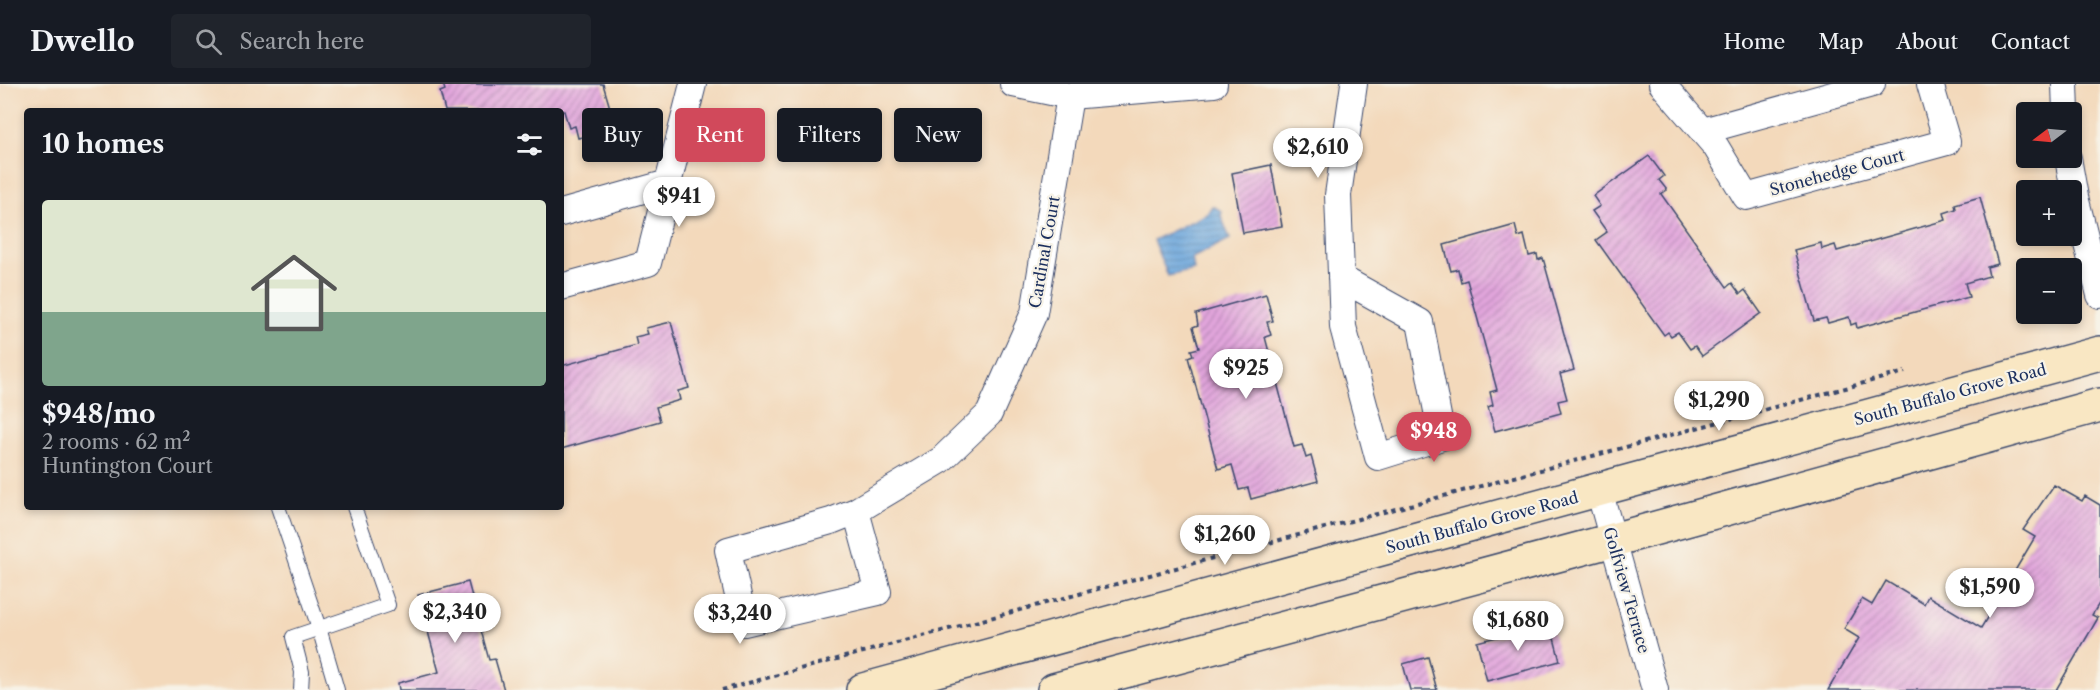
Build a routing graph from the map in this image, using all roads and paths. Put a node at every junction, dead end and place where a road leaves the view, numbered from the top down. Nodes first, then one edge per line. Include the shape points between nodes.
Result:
1 (693, 84) edge
2 (1014, 84) edge
3 (1214, 84) edge
4 (1354, 84) edge
5 (1662, 84) edge
6 (1872, 84) edge
7 (1930, 84) edge
8 (2065, 84) edge
9 (1174, 86) edge
10 (1070, 96) junction
11 (2066, 102) edge
12 (1703, 131) junction
13 (2070, 168) edge
14 (668, 183) junction
15 (564, 212) edge
16 (1341, 278) junction
17 (564, 287) edge
18 (2100, 295) edge
19 (2100, 353) edge
20 (1909, 371) dead end
21 (2100, 405) edge
22 (1599, 490) junction
23 (279, 510) edge
24 (355, 510) edge
25 (856, 511) junction
26 (1613, 540) junction
27 (319, 628) junction
28 (301, 690) edge
29 (337, 690) edge
30 (722, 690) edge
31 (863, 690) edge
32 (1054, 690) edge
33 (1655, 690) edge

1 - 14 street
2 - 10 street
3 - 9 street
4 - 16 street via 1338,195
5 - 12 street, Stonehedge Court
6 - 12 street
7 - 12 street, Stonehedge Court via 1947,142 1746,197
8 - 11 street
9 - 10 street
10 - 25 street, Cardinal Court via 1034,313 989,414 941,460
13 - 18 street
14 - 15 street
14 - 17 street via 648,263
16 - 16 street via 1343,327 1378,457 1442,437 1420,322
19 - 22 main road, South Buffalo Grove Road
20 - 30 path
21 - 26 main road
22 - 26 street, Golfview Terrace
22 - 31 main road, South Buffalo Grove Road
23 - 27 lane
24 - 27 lane via 387,605
25 - 25 street, Cardinal Court via 728,549 744,623 878,592
26 - 32 main road
26 - 33 street, Golfview Terrace
27 - 28 lane via 293,637 302,672
27 - 29 lane

